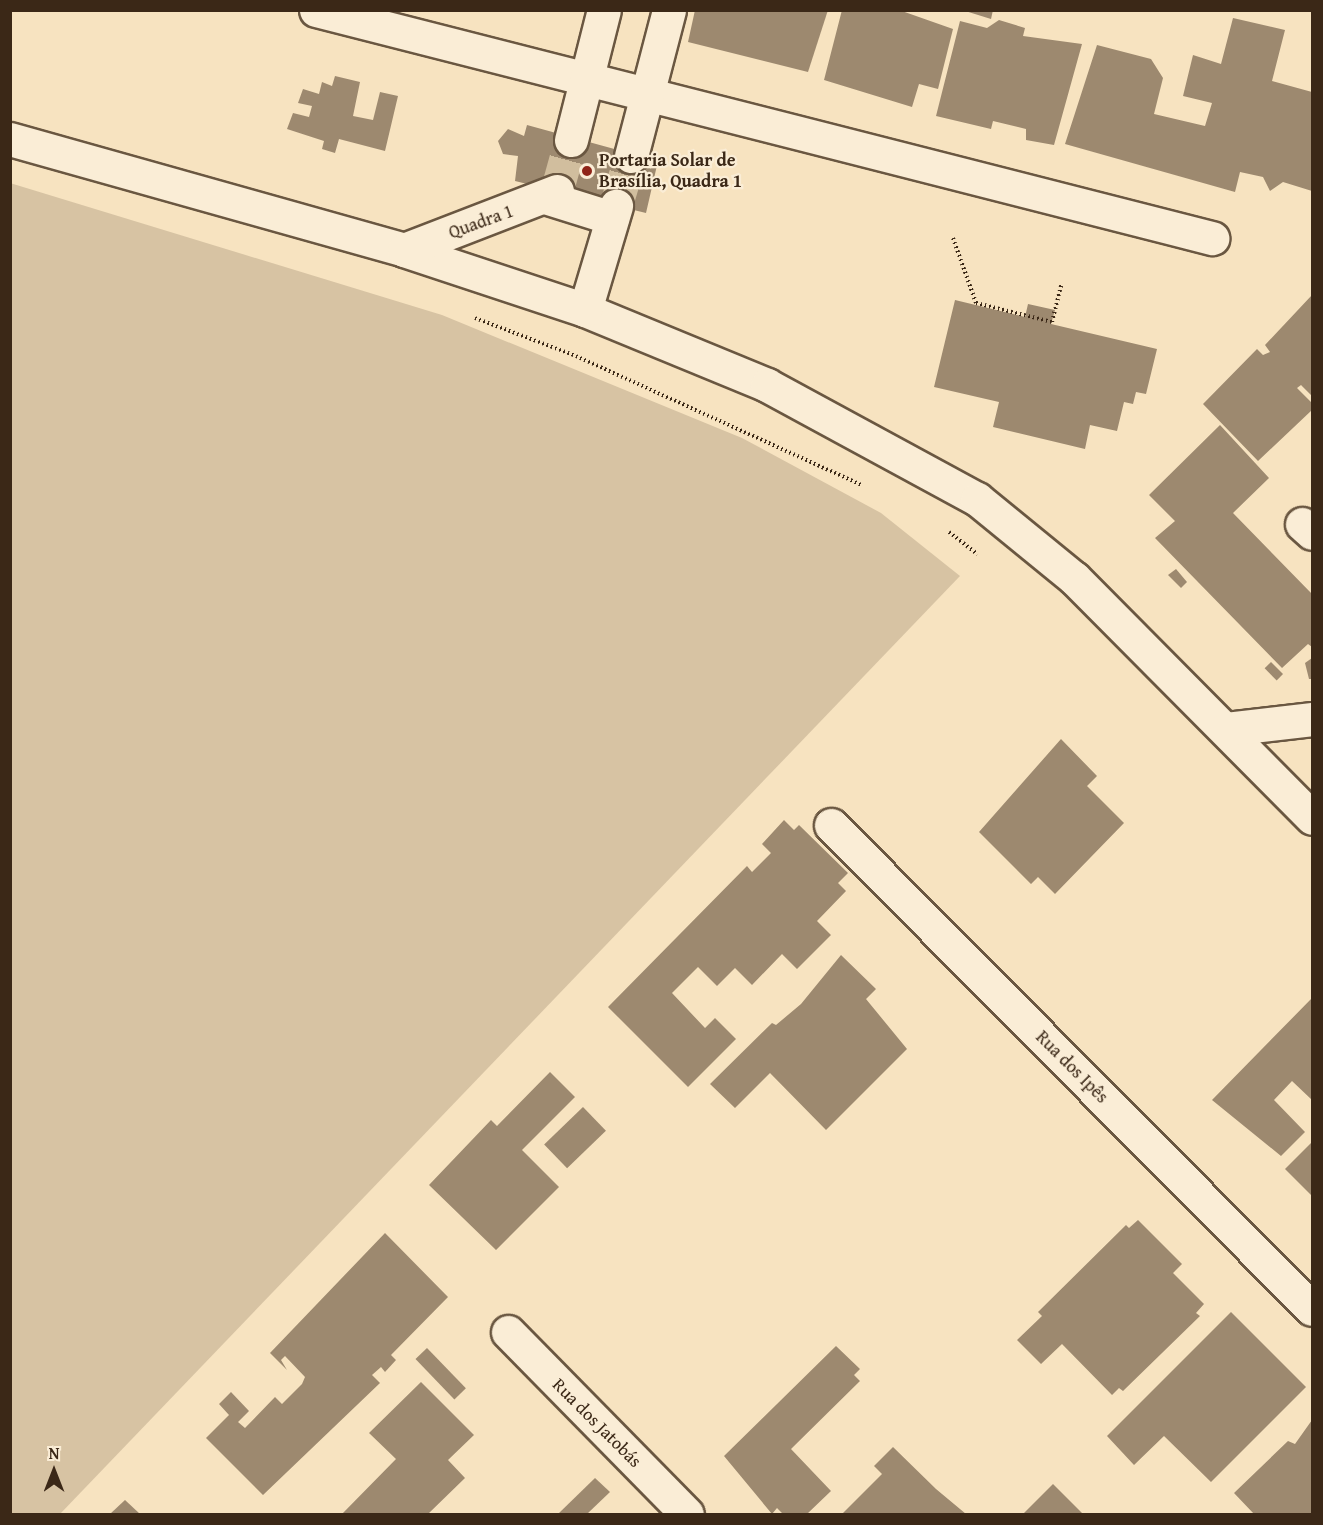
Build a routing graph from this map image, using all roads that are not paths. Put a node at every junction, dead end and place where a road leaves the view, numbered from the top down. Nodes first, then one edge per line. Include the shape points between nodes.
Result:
1 (316, 10) edge
2 (604, 10) edge
3 (669, 10) edge
4 (586, 79) junction
5 (647, 94) junction
6 (10, 139) edge
7 (571, 140) tunnel mouth
8 (631, 156) tunnel mouth
9 (1212, 238) dead end
10 (404, 250) junction
11 (585, 310) junction
12 (1312, 719) edge
13 (1226, 729) junction
14 (1312, 818) edge
15 (831, 825) dead end
16 (1312, 1309) edge
17 (508, 1332) dead end
18 (687, 1515) edge

1 - 4 street
2 - 4 street
3 - 5 street
4 - 5 street
4 - 7 street
5 - 8 street
5 - 9 street
6 - 10 street
10 - 11 street
10 - 11 street, Quadra 1 via 553,195 614,212
11 - 13 street via 767,385 977,499 1040,546
12 - 13 street
13 - 14 street
15 - 16 street, Rua dos Ipês
17 - 18 street, Rua dos Jatobás

